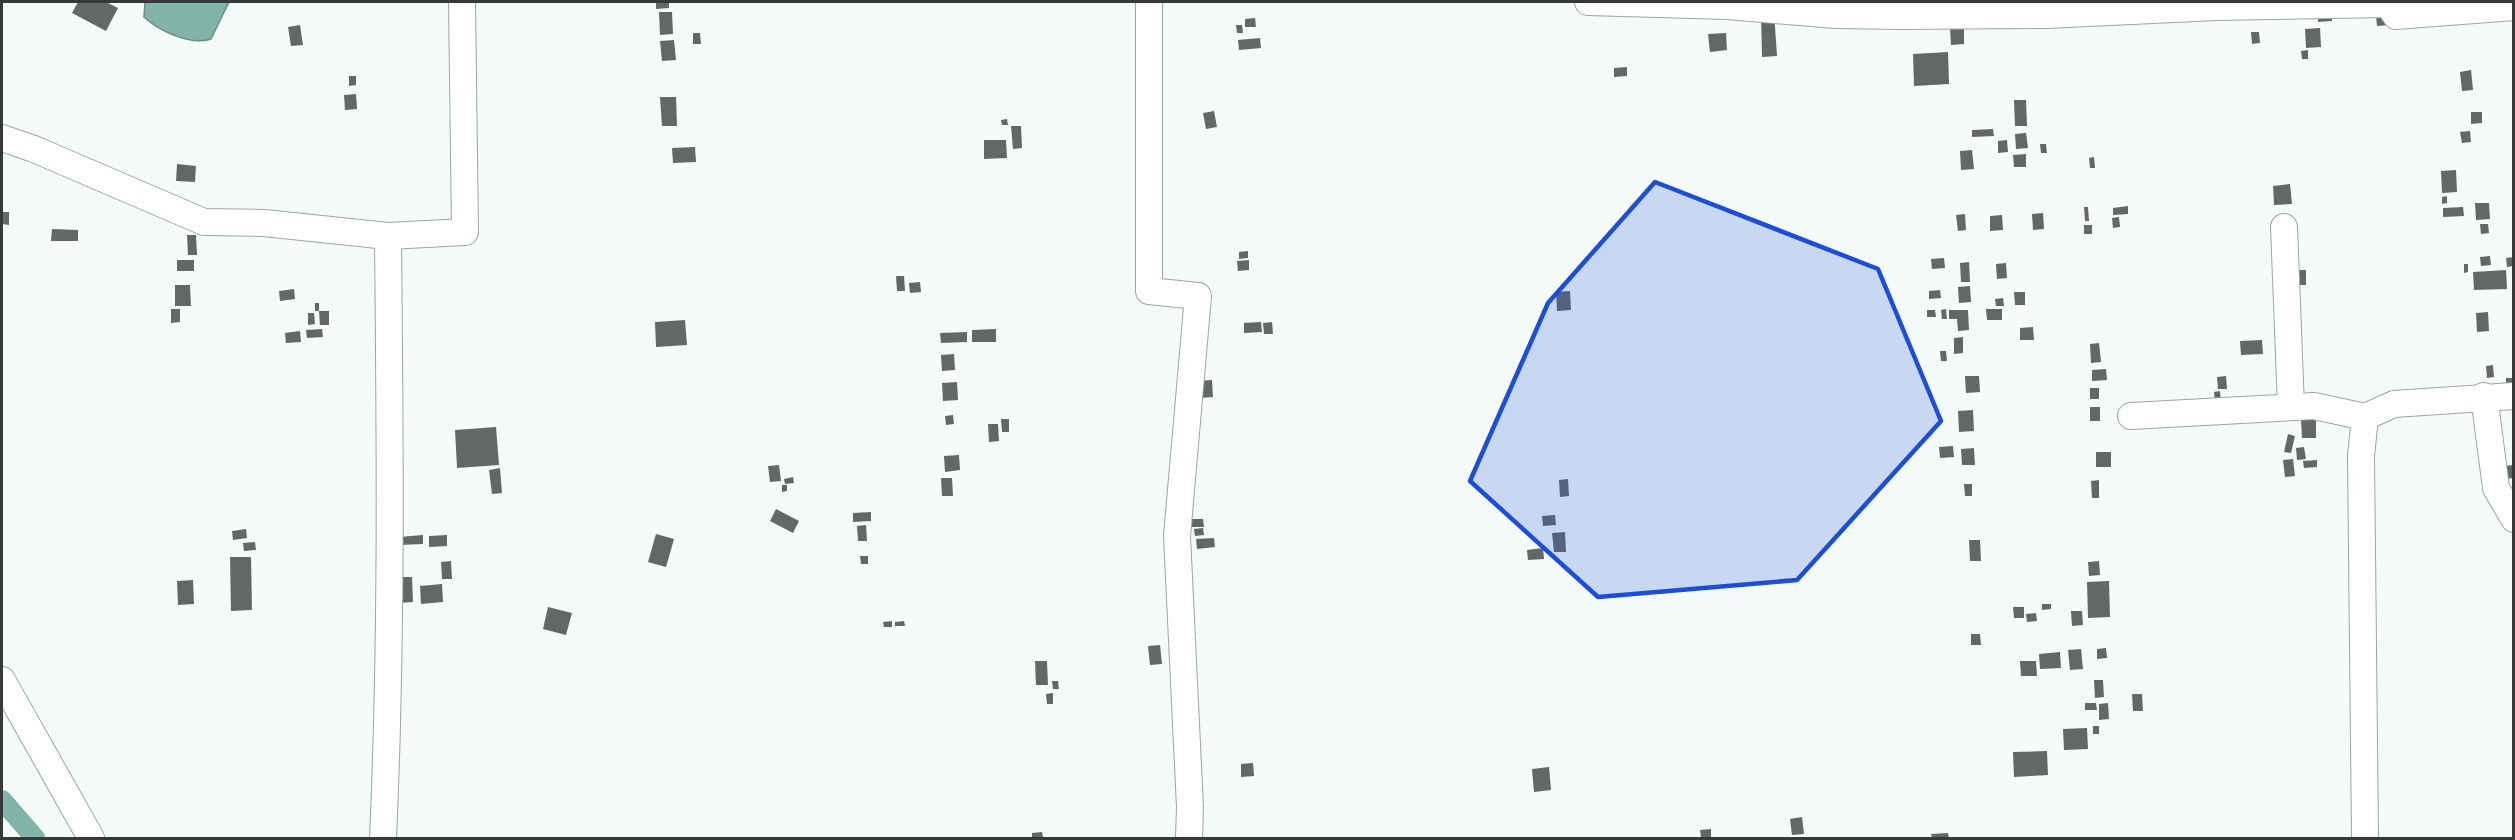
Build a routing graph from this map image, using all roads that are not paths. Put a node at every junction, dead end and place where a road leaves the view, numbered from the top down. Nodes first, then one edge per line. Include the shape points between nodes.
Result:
1 (462, 2) edge
2 (1149, 2) edge
3 (1588, 2) edge
4 (2514, 7) edge
5 (2, 138) edge
6 (2284, 227) dead end
7 (388, 236) junction
8 (2484, 396) junction
9 (2514, 396) edge
10 (2291, 407) junction
11 (2131, 416) dead end
12 (2365, 417) junction
13 (2514, 519) edge
14 (2, 680) edge
15 (91, 838) edge
16 (383, 838) edge
17 (1189, 838) edge
18 (2365, 838) edge

1 - 7 street via 465,232
2 - 17 street via 1149,291 1198,296 1178,536
3 - 4 street via 1901,16 2388,4 2396,16
5 - 7 street via 204,222 264,223
6 - 10 street
7 - 16 street via 391,500
8 - 9 street
8 - 12 street via 2394,404
8 - 13 street via 2496,488
10 - 11 street
10 - 12 street via 2314,406
12 - 18 street via 2361,456
14 - 15 street

